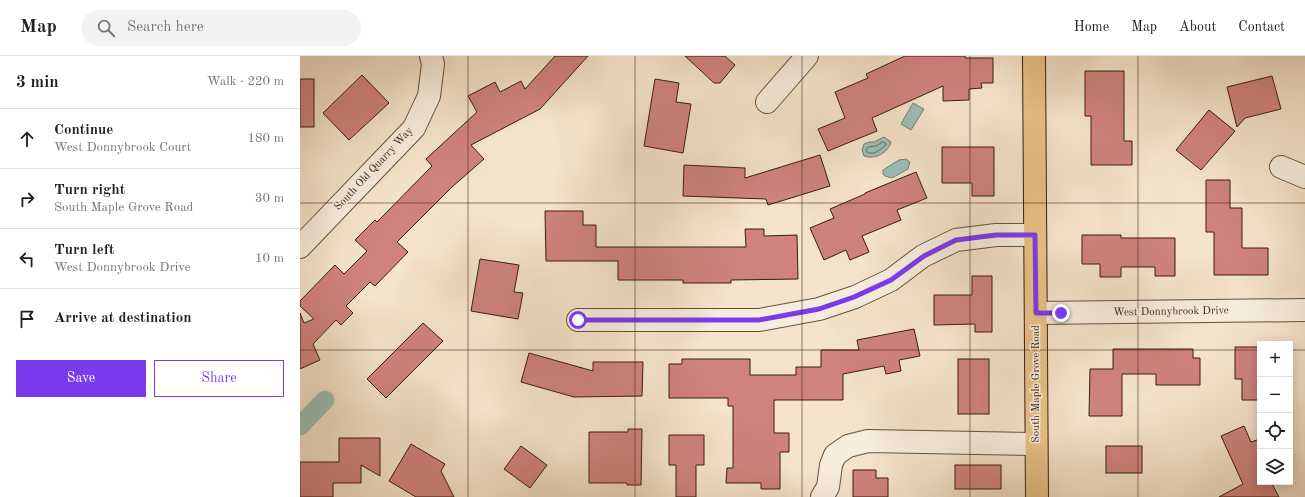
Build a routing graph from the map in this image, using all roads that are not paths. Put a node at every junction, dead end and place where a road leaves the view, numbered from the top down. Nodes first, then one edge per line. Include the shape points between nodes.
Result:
1 (431, 56) edge
2 (807, 56) edge
3 (1034, 56) edge
4 (767, 102) dead end
5 (1282, 167) dead end
6 (1305, 177) edge
7 (1035, 235) junction
8 (300, 247) edge
9 (1305, 310) edge
10 (1036, 313) junction
11 (578, 320) dead end
12 (1036, 444) junction
13 (822, 497) edge
14 (1037, 497) edge

1 - 8 street, South Old Quarry Way via 433,64 429,96 414,128
2 - 4 street
3 - 7 main road, South Maple Grove Road
5 - 6 street
7 - 10 main road, South Maple Grove Road
7 - 11 street via 996,235 956,240 924,256 891,280 819,309 759,320
9 - 10 street, West Donnybrook Drive
10 - 12 main road, South Maple Grove Road
12 - 13 street via 868,441 848,446 835,455 828,487
12 - 14 main road, South Maple Grove Road

